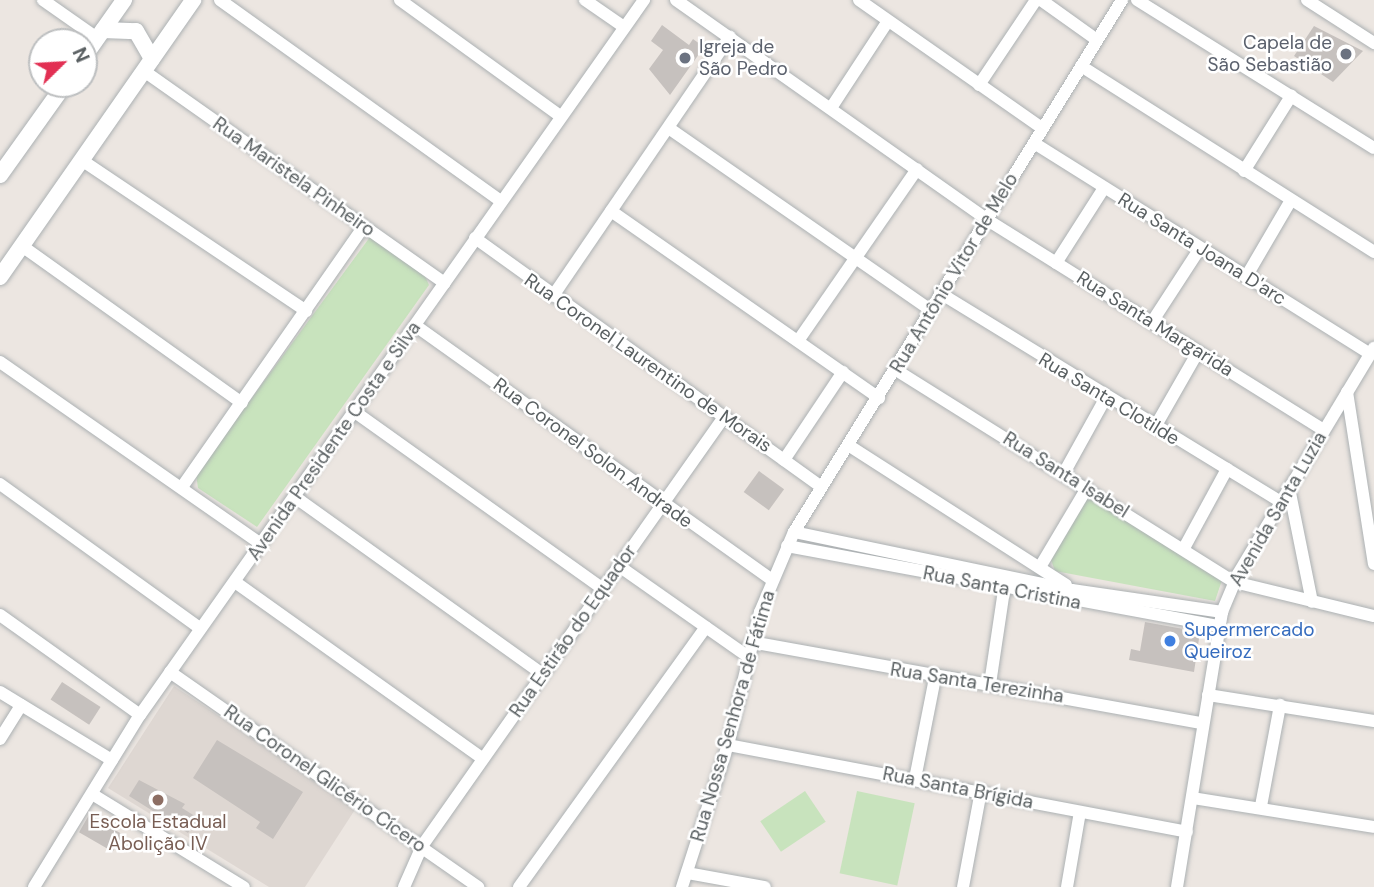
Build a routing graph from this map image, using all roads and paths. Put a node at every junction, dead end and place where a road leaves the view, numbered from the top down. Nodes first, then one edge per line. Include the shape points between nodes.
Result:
1 (43, 0) edge
2 (124, 0) edge
3 (193, 0) edge
4 (220, 0) edge
5 (400, 0) edge
6 (585, 0) edge
7 (644, 0) edge
8 (676, 0) edge
9 (859, 0) edge
10 (1038, 0) edge
11 (1122, 0) edge
12 (1137, 0) edge
13 (1307, 0) edge
14 (888, 21) junction
15 (624, 27) junction
16 (100, 34) junction
17 (98, 37) edge
18 (730, 37) junction
19 (1097, 40) junction
20 (1374, 43) edge
21 (148, 65) junction
22 (1081, 66) junction
23 (979, 85) junction
24 (1291, 96) junction
25 (55, 98) edge
26 (831, 108) junction
27 (560, 116) junction
28 (1042, 128) junction
29 (670, 129) junction
30 (1034, 143) junction
31 (1374, 148) edge
32 (83, 160) junction
33 (917, 169) junction
34 (1244, 171) junction
35 (0, 175) edge
36 (1104, 188) junction
37 (1291, 200) junction
38 (500, 201) junction
39 (611, 211) junction
40 (986, 219) junction
41 (364, 226) junction
42 (475, 238) junction
43 (22, 246) junction
44 (1200, 248) junction
45 (1374, 252) edge
46 (857, 257) junction
47 (1056, 263) junction
48 (0, 277) edge
49 (1246, 277) junction
50 (445, 283) junction
51 (940, 293) junction
52 (552, 296) junction
53 (930, 310) junction
54 (306, 311) junction
55 (1152, 322) junction
56 (416, 326) junction
57 (798, 341) junction
58 (1372, 351) edge
59 (1198, 352) junction
60 (0, 362) edge
61 (896, 370) junction
62 (843, 372) junction
63 (1347, 392) junction
64 (879, 398) junction
65 (1105, 399) junction
66 (242, 403) junction
67 (355, 412) junction
68 (724, 417) junction
69 (1155, 427) junction
70 (1324, 430) junction
71 (848, 445) junction
72 (784, 460) junction
73 (1227, 469) junction
74 (1064, 473) junction
75 (0, 484) edge
76 (182, 487) junction
77 (821, 487) junction
78 (1087, 488) junction
79 (1289, 488) junction
80 (295, 497) junction
81 (1281, 502) junction
82 (662, 504) junction
83 (793, 532) junction
84 (261, 544) junction
85 (787, 546) junction
86 (1184, 548) junction
87 (1374, 564) edge
88 (619, 566) junction
89 (1040, 568) junction
90 (1006, 576) junction
91 (771, 579) junction
92 (235, 582) junction
93 (1234, 582) junction
94 (603, 589) junction
95 (1004, 590) junction
96 (1072, 590) junction
97 (1311, 602) junction
98 (1222, 612) junction
99 (0, 615) edge
100 (1374, 616) edge
101 (1218, 626) junction
102 (706, 627) junction
103 (200, 628) junction
104 (751, 642) junction
105 (747, 656) junction
106 (170, 672) junction
107 (542, 674) junction
108 (934, 678) junction
109 (990, 684) junction
110 (0, 692) edge
111 (1208, 695) junction
112 (21, 705) junction
113 (1280, 705) junction
114 (140, 715) junction
115 (1374, 721) edge
116 (1203, 723) junction
117 (0, 739) edge
118 (728, 745) junction
119 (482, 758) junction
120 (112, 760) junction
121 (915, 779) junction
122 (981, 791) junction
123 (92, 794) junction
124 (1193, 798) junction
125 (1261, 806) junction
126 (1080, 812) junction
127 (1374, 827) edge
128 (1187, 832) junction
129 (422, 846) junction
130 (687, 873) junction
131 (36, 886) edge
132 (244, 887) edge
133 (404, 887) edge
134 (478, 887) edge
135 (519, 887) edge
136 (682, 887) edge
137 (765, 887) edge
138 (963, 887) edge
139 (1067, 887) edge
140 (1177, 887) edge

1 - 16 street
2 - 16 street
3 - 21 street
4 - 38 street
5 - 27 street
6 - 15 street
7 - 15 street, Avenida Presidente Costa e Silva
8 - 18 street, Rua Santa Margarida
9 - 14 street
10 - 19 street
10 - 23 street
11 - 19 street, Rua Antônio Vitor de Melo
12 - 24 street
13 - 20 street
14 - 23 street
14 - 26 street
15 - 27 street, Avenida Presidente Costa e Silva
16 - 17 street
16 - 21 street via 136,31
18 - 26 street, Rua Santa Margarida
18 - 29 street
19 - 22 street, Rua Antônio Vitor de Melo
21 - 32 street
21 - 41 street, Rua Maristela Pinheiro
22 - 28 street, Rua Antônio Vitor de Melo
22 - 34 street
23 - 28 street
24 - 31 street
24 - 34 street
25 - 35 street
26 - 33 street, Rua Santa Margarida
27 - 38 street, Avenida Presidente Costa e Silva
28 - 30 street, Rua Antônio Vitor de Melo
29 - 39 street
29 - 46 street
30 - 36 street, Rua Santa Joana D'arc
30 - 40 street, Rua Antônio Vitor de Melo
32 - 43 street
32 - 54 street
33 - 40 street, Rua Santa Margarida
33 - 46 street
34 - 37 street
36 - 44 street, Rua Santa Joana D'arc
36 - 47 street
37 - 45 street
37 - 49 street
38 - 42 street, Avenida Presidente Costa e Silva
39 - 52 street
39 - 57 street
40 - 47 street, Rua Santa Margarida
40 - 51 street, Rua Antônio Vitor de Melo
41 - 50 street, Rua Maristela Pinheiro
41 - 54 street
42 - 50 street, Avenida Presidente Costa e Silva
42 - 52 street, Rua Coronel Laurentino de Morais
43 - 48 street
43 - 66 street
44 - 49 street, Rua Santa Joana D'arc
44 - 55 street
46 - 53 street
46 - 57 street
47 - 55 street, Rua Santa Margarida
49 - 58 street, Rua Santa Joana D'arc
50 - 56 street, Avenida Presidente Costa e Silva
51 - 53 street, Rua Antônio Vitor de Melo
51 - 65 street, Rua Santa Clotilde
52 - 68 street, Rua Coronel Laurentino de Morais
53 - 61 street, Rua Antônio Vitor de Melo
54 - 66 street
55 - 59 street, Rua Santa Margarida
56 - 67 street, Avenida Presidente Costa e Silva
56 - 82 street, Rua Coronel Solon Andrade
57 - 62 street
58 - 63 street, Avenida Santa Luzia
59 - 69 street
59 - 70 street, Rua Santa Margarida
60 - 76 street
61 - 64 street, Rua Antônio Vitor de Melo
61 - 74 street, Rua Santa Isabel
62 - 64 street
62 - 72 street
63 - 70 street, Avenida Santa Luzia
63 - 87 street
64 - 71 street, Rua Antônio Vitor de Melo
65 - 69 street, Rua Santa Clotilde
65 - 74 street
66 - 76 street
67 - 80 street, Avenida Presidente Costa e Silva
67 - 94 street
68 - 72 street, Rua Coronel Laurentino de Morais
68 - 82 street, Rua Estirão do Equador
69 - 73 street, Rua Santa Clotilde
70 - 79 street, Avenida Santa Luzia
71 - 77 street, Rua Antônio Vitor de Melo
71 - 89 street
72 - 77 street, Rua Coronel Laurentino de Morais
73 - 81 street, Rua Santa Clotilde
73 - 86 street
74 - 78 street, Rua Santa Isabel
75 - 103 street
76 - 84 street
77 - 83 street, Rua Antônio Vitor de Melo
78 - 86 street, Rua Santa Isabel
78 - 89 street
79 - 81 street, Avenida Santa Luzia
79 - 97 street
80 - 84 street, Avenida Presidente Costa e Silva
80 - 107 street
81 - 93 street, Avenida Santa Luzia
82 - 88 street, Rua Estirão do Equador
82 - 91 street, Rua Coronel Solon Andrade
83 - 85 street, Rua Antônio Vitor de Melo
83 - 90 street, Rua Santa Cristina
84 - 92 street, Avenida Presidente Costa e Silva
85 - 91 street, Rua Nossa Senhora de Fátima
85 - 95 street, Rua Santa Cristina
86 - 93 street, Rua Santa Isabel
88 - 94 street, Rua Estirão do Equador
88 - 102 street
89 - 96 street
90 - 95 street
90 - 96 street, Rua Santa Cristina
91 - 104 street, Rua Nossa Senhora de Fátima
92 - 103 street, Avenida Presidente Costa e Silva
92 - 119 street
93 - 97 street, Rua Santa Isabel
93 - 98 street, Avenida Santa Luzia
94 - 107 street, Rua Estirão do Equador
95 - 101 street, Rua Santa Cristina
95 - 109 street
96 - 98 street, Rua Santa Cristina
97 - 100 street, Rua Santa Isabel
98 - 101 street, Avenida Santa Luzia
99 - 114 street
101 - 111 street, Avenida Santa Luzia
102 - 105 street
102 - 135 street
103 - 106 street, Avenida Presidente Costa e Silva
104 - 105 street, Rua Nossa Senhora de Fátima
104 - 108 street, Rua Santa Terezinha
105 - 118 street, Rua Nossa Senhora de Fátima
106 - 114 street, Avenida Presidente Costa e Silva
106 - 129 street, Rua Coronel Glicério Cícero
107 - 119 street, Rua Estirão do Equador
108 - 109 street, Rua Santa Terezinha
108 - 121 street
109 - 116 street, Rua Santa Terezinha
110 - 112 street
111 - 113 street
111 - 116 street, Avenida Santa Luzia
112 - 117 street
112 - 120 street
113 - 115 street
113 - 125 street
114 - 120 street, Avenida Presidente Costa e Silva
116 - 124 street, Avenida Santa Luzia
118 - 121 street, Rua Santa Brígida
118 - 130 street, Rua Nossa Senhora de Fátima
119 - 129 street, Rua Estirão do Equador
120 - 123 street, Avenida Presidente Costa e Silva
121 - 122 street, Rua Santa Brígida
122 - 126 street, Rua Santa Brígida
122 - 138 street
123 - 131 street, Avenida Presidente Costa e Silva
123 - 132 street
124 - 125 street
124 - 128 street, Avenida Santa Luzia
125 - 127 street
126 - 128 street, Rua Santa Brígida
126 - 139 street
128 - 140 street, Avenida Santa Luzia
129 - 133 street, Rua Estirão do Equador
129 - 134 street, Rua Coronel Glicério Cícero
130 - 136 street, Rua Nossa Senhora de Fátima
130 - 137 street

